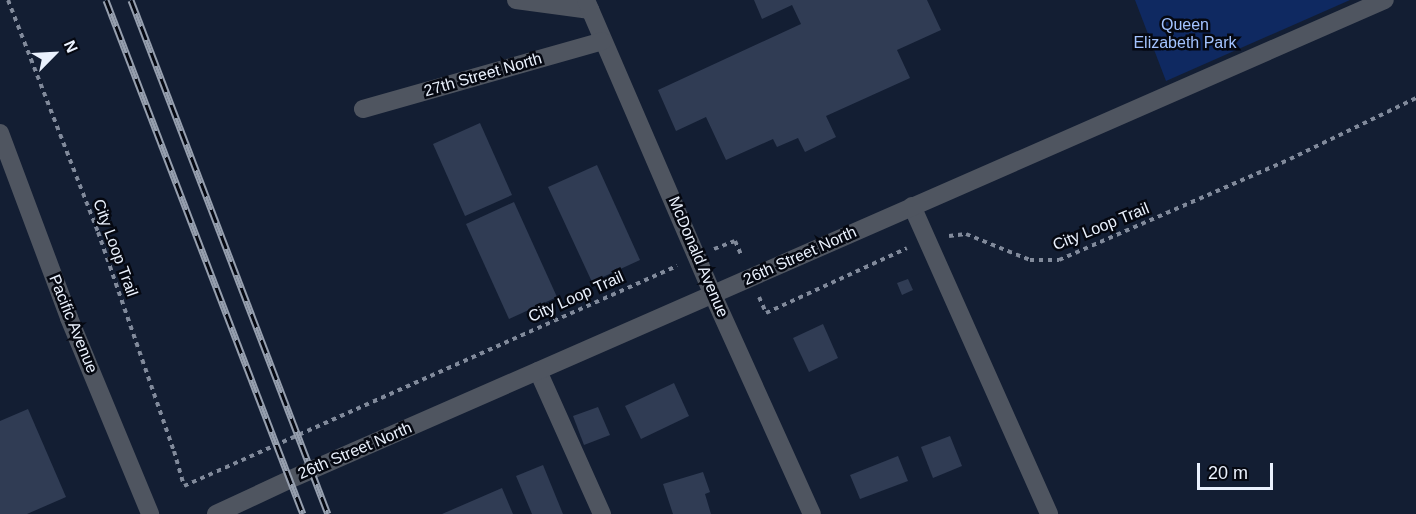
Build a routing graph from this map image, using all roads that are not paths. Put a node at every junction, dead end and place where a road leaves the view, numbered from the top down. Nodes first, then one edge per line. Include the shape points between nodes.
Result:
1 (516, 0) edge
2 (1385, 0) edge
3 (588, 5) edge
4 (603, 41) junction
5 (363, 109) dead end
6 (0, 133) edge
7 (4, 157) edge
8 (912, 206) junction
9 (713, 295) junction
10 (538, 371) junction
11 (150, 514) edge
12 (216, 514) edge
13 (602, 514) edge
14 (812, 514) edge
15 (1049, 514) edge

1 - 3 street
2 - 8 street, 26th Street North
3 - 4 street, McDonald Avenue
4 - 5 street, 27th Street North
4 - 9 street, McDonald Avenue
6 - 7 street, Pacific Avenue
7 - 11 street, Pacific Avenue
8 - 9 street, 26th Street North
8 - 15 street
9 - 10 street, 26th Street North
9 - 14 street, McDonald Avenue
10 - 12 street, 26th Street North
10 - 13 street

